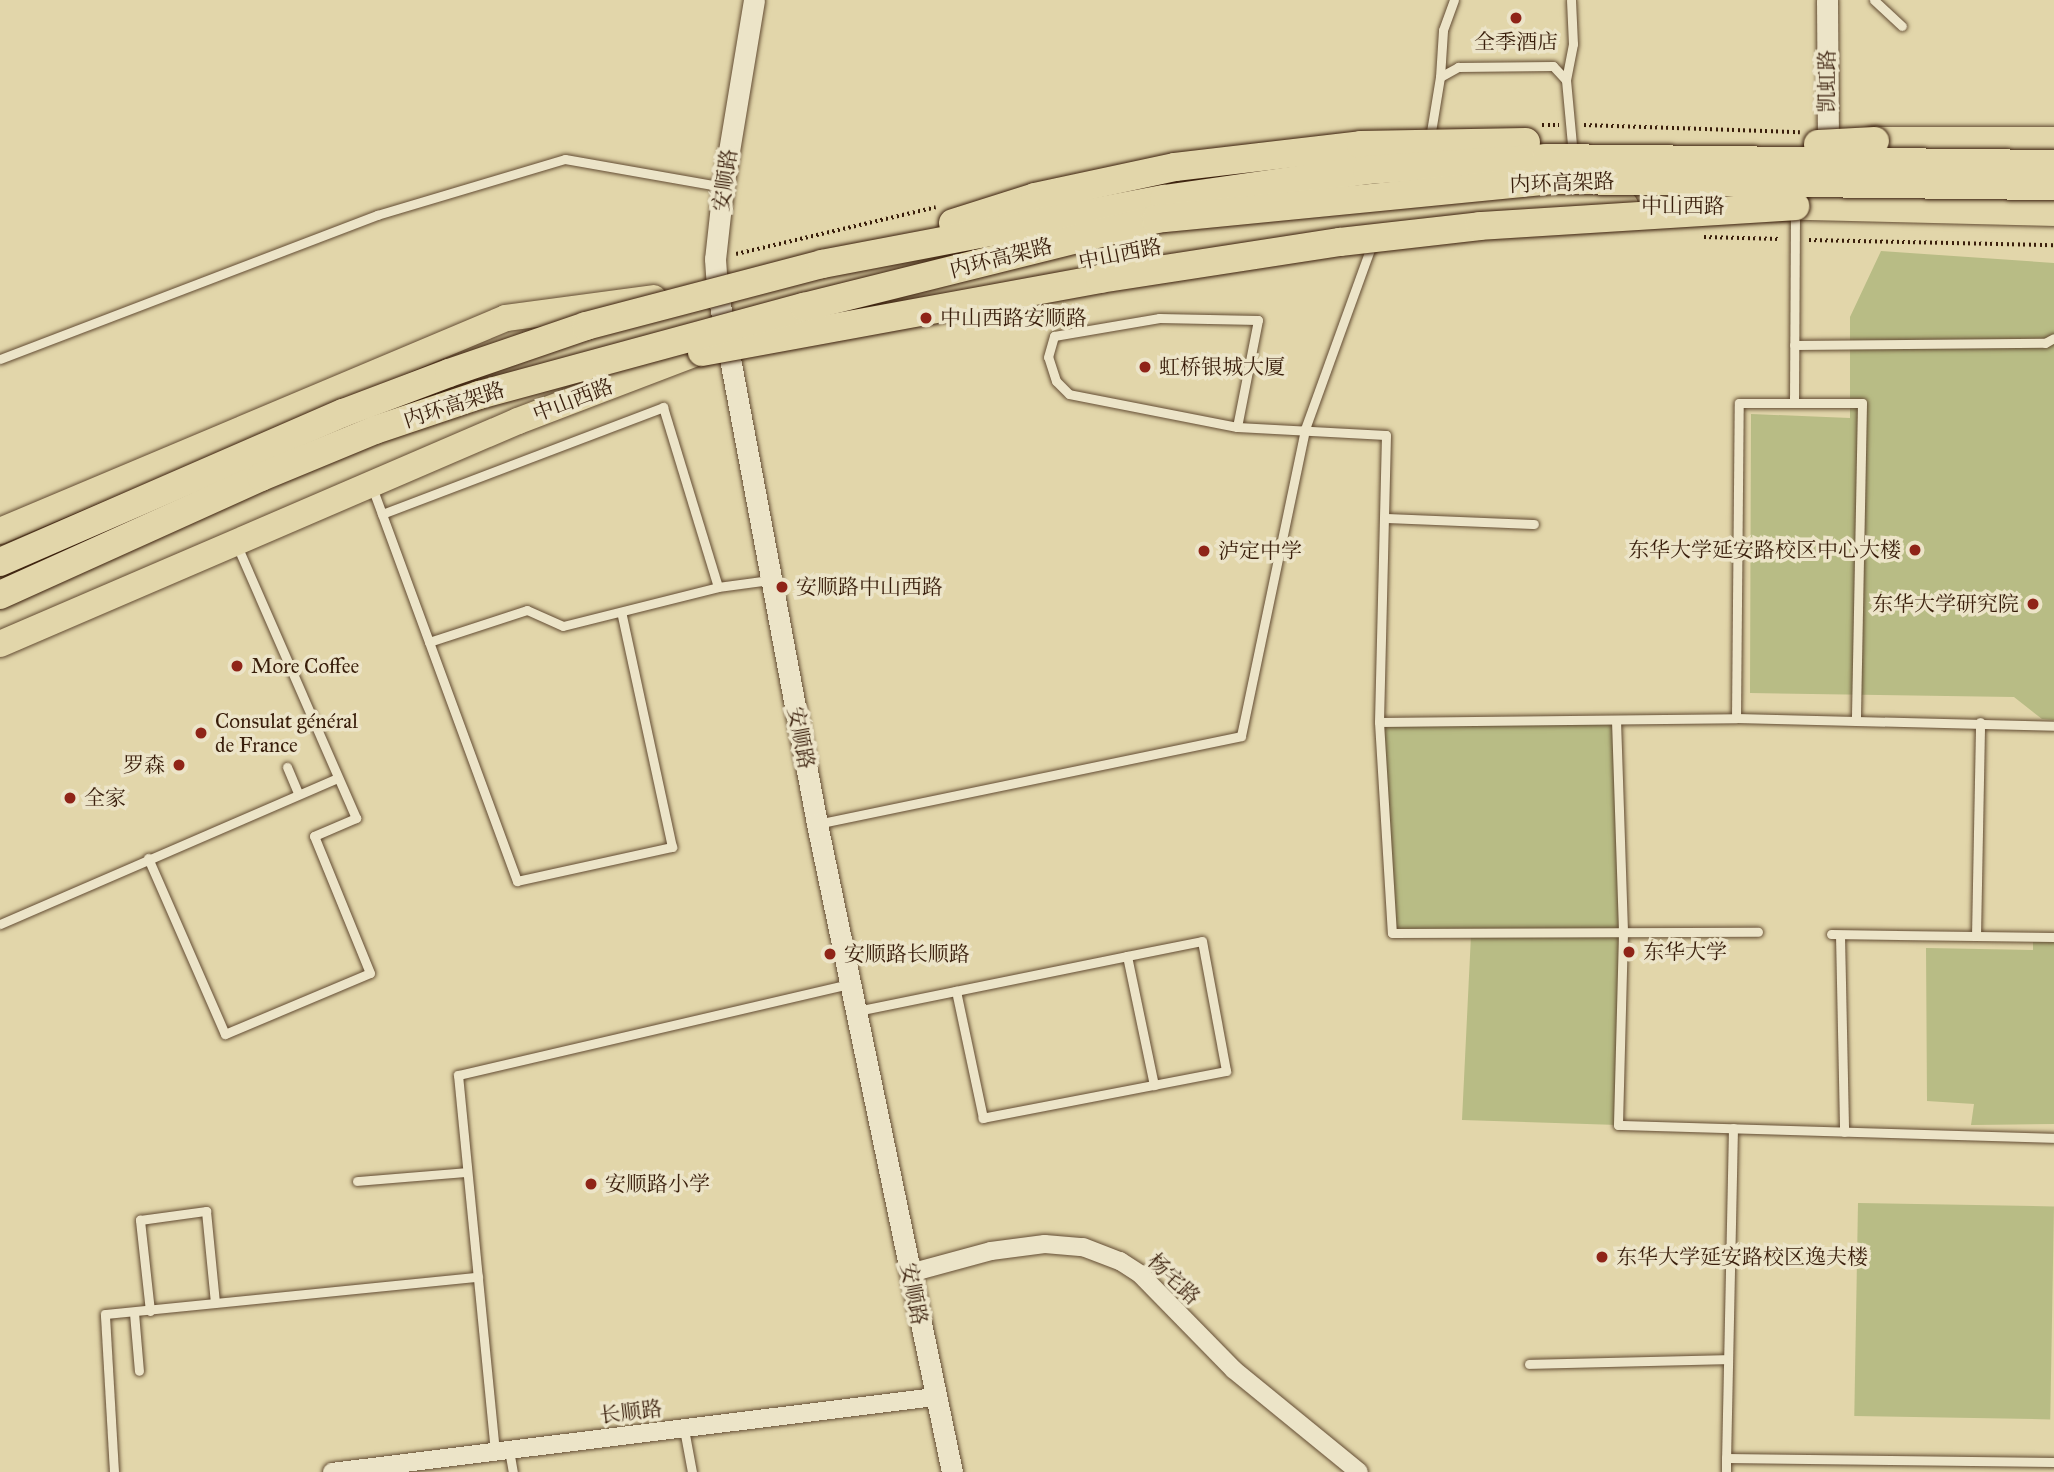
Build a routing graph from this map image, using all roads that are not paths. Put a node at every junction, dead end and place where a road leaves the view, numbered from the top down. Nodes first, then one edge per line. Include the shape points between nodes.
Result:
1 (754, 0) edge
2 (1454, 0) edge
3 (1571, 0) edge
4 (1827, 0) edge
5 (1874, 0) edge
6 (1902, 26) dead end
7 (1440, 77) junction
8 (1566, 80) junction
9 (2054, 141) edge
10 (1564, 161) junction
11 (1828, 162) junction
12 (2054, 166) edge
13 (1419, 172) junction
14 (2054, 186) edge
15 (723, 187) junction
16 (1795, 206) junction
17 (2054, 213) edge
18 (1374, 238) junction
19 (822, 264) junction
20 (717, 289) junction
21 (2054, 338) edge
22 (729, 341) junction
23 (1794, 345) junction
24 (0, 359) edge
25 (479, 395) junction
26 (1794, 403) junction
27 (1237, 427) junction
28 (1305, 429) junction
29 (371, 485) junction
30 (382, 513) junction
31 (1385, 517) junction
32 (1534, 524) dead end
33 (0, 531) edge
34 (237, 544) junction
35 (0, 562) edge
36 (772, 580) junction
37 (718, 587) junction
38 (0, 595) edge
39 (621, 612) junction
40 (429, 642) junction
41 (0, 644) edge
42 (1736, 718) junction
43 (1616, 720) junction
44 (1856, 721) junction
45 (1380, 722) junction
46 (1980, 722) junction
47 (2054, 726) edge
48 (288, 767) dead end
49 (338, 778) junction
50 (298, 793) junction
51 (817, 824) junction
52 (148, 858) junction
53 (0, 924) edge
54 (1758, 932) dead end
55 (1622, 933) junction
56 (1976, 936) junction
57 (2054, 937) edge
58 (1127, 956) junction
59 (852, 983) junction
60 (956, 991) junction
61 (857, 1011) junction
62 (1154, 1085) junction
63 (1733, 1129) junction
64 (1844, 1132) junction
65 (2054, 1138) edge
66 (467, 1172) junction
67 (357, 1181) dead end
68 (910, 1273) junction
69 (478, 1277) junction
70 (215, 1303) junction
71 (150, 1311) junction
72 (134, 1313) junction
73 (1728, 1359) junction
74 (1529, 1364) dead end
75 (139, 1371) dead end
76 (935, 1397) junction
77 (684, 1429) junction
78 (502, 1451) junction
79 (1726, 1458) junction
80 (2054, 1462) edge
81 (440, 1465) edge
82 (373, 1469) edge
83 (114, 1472) edge
84 (332, 1472) edge
85 (513, 1472) edge
86 (692, 1472) edge
87 (951, 1472) edge
88 (1359, 1472) edge
89 (1726, 1472) edge

1 - 15 street, 安顺路
2 - 7 lane via 1443,30
3 - 8 lane via 1573,44
4 - 11 street, 凯虹路
5 - 6 lane
7 - 8 lane via 1458,67 1553,66
7 - 13 lane via 1434,127
8 - 10 lane
9 - 10 highway, bridge via 1875,141
10 - 11 main road, 中山西路
10 - 12 highway, 内环高架路, bridge
10 - 13 main road, 中山西路
10 - 19 highway, 内环高架路, bridge via 1367,170 1164,198
11 - 12 main road, 中山西路
11 - 19 highway, bridge via 1546,141 1361,145 1175,167 1035,197
13 - 20 main road, 中山西路 via 1316,178 1039,218
14 - 25 highway, 内环高架路, bridge via 1556,180 1156,219
15 - 20 street, 安顺路 via 715,259
15 - 24 lane via 565,159 377,215
16 - 17 main road, 中山西路
16 - 18 highway, bridge via 1480,226
16 - 22 main road, 中山西路 via 1466,208 1358,218 1147,247
16 - 23 lane
18 - 25 highway, bridge via 1087,281
18 - 28 lane
19 - 35 highway, 内环高架路, bridge via 586,326 449,373 343,413
20 - 22 street, 安顺路
20 - 33 main road, 中山西路 via 506,318
21 - 23 lane via 2045,344
22 - 29 main road, 中山西路 via 518,421
22 - 36 street, 安顺路
23 - 26 lane
25 - 38 highway, 内环高架路, bridge via 375,430 261,477
26 - 42 lane via 1740,403
26 - 44 lane via 1863,403
27 - 27 lane via 1258,320 1159,318 1054,336 1048,357 1056,381 1069,394
27 - 28 lane
28 - 31 lane via 1386,435
28 - 51 lane via 1241,736
29 - 30 lane
29 - 34 main road, 中山西路
30 - 37 lane via 663,407
30 - 40 lane
31 - 32 lane
31 - 45 lane
34 - 41 main road, 中山西路
34 - 49 lane
36 - 37 lane
36 - 51 street, 安顺路
37 - 39 lane
39 - 40 lane via 563,626 527,610
39 - 40 lane via 672,847 517,881
42 - 43 lane
42 - 44 lane
43 - 45 lane
43 - 55 lane
44 - 46 lane
45 - 55 lane via 1392,933
46 - 47 lane
46 - 56 lane
48 - 50 lane
49 - 50 lane
49 - 52 lane via 356,818 314,836 370,973 225,1034
50 - 52 lane
51 - 59 street, 安顺路
52 - 53 lane
54 - 55 lane
55 - 63 lane via 1618,1125
56 - 57 lane
56 - 64 lane via 1836,934
58 - 60 lane
58 - 62 lane
58 - 62 lane via 1202,941 1226,1071
59 - 61 street, 安顺路
59 - 66 lane via 458,1075
60 - 61 lane
60 - 62 lane via 983,1118
61 - 68 street, 安顺路
63 - 64 lane
63 - 73 lane
64 - 65 lane
66 - 67 lane
66 - 69 lane
68 - 76 street, 安顺路
68 - 88 street, 杨宅路 via 990,1251 1045,1244 1083,1247 1121,1261 1140,1274 1234,1370
69 - 70 lane
69 - 78 lane
70 - 71 lane
70 - 71 lane via 205,1211 140,1220
71 - 72 lane
72 - 75 lane
72 - 83 lane via 105,1314
73 - 74 lane
73 - 79 lane
76 - 77 street, 长顺路
76 - 87 street, 安顺路
77 - 78 street, 长顺路
77 - 86 lane
78 - 81 street, 长顺路
78 - 85 lane
79 - 80 lane
79 - 89 lane
81 - 82 street, 长顺路
82 - 84 street, 长顺路

